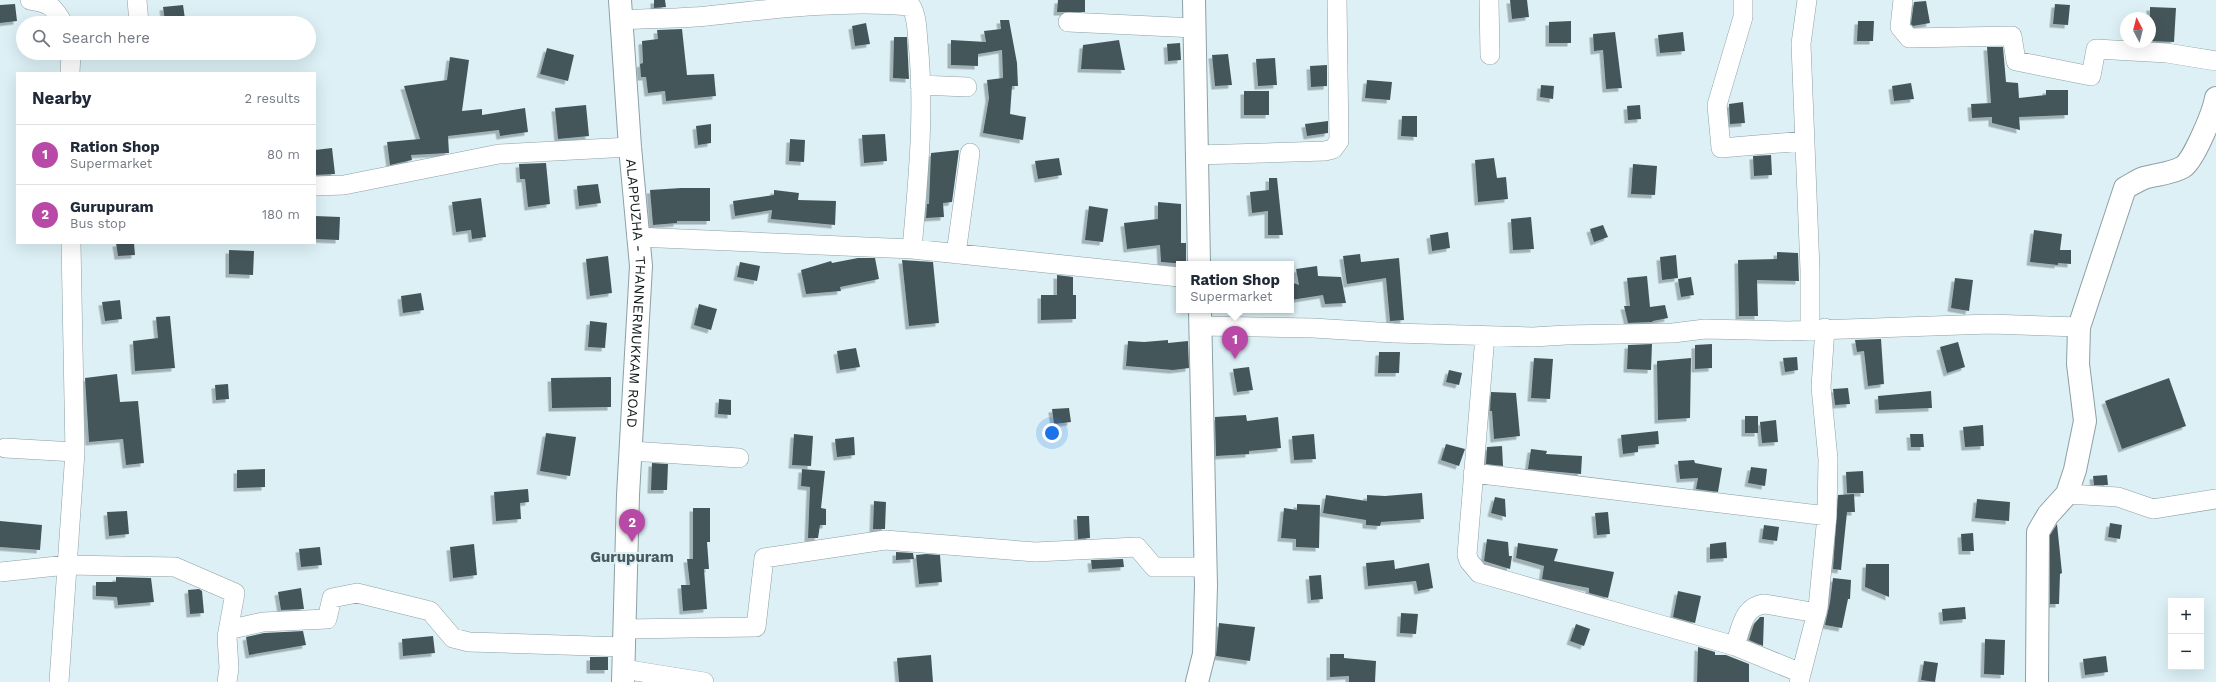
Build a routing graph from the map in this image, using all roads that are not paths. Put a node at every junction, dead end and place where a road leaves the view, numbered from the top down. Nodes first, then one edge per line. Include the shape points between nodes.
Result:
1 (30, 0) edge
2 (137, 0) edge
3 (1194, 0) edge
4 (1337, 0) edge
5 (1488, 0) edge
6 (1743, 0) edge
7 (1807, 0) edge
8 (1903, 0) edge
9 (621, 10) edge
10 (58, 16) edge
11 (138, 16) edge
12 (1068, 22) dead end
13 (1195, 28) junction
14 (1490, 55) dead end
15 (70, 60) edge
16 (2216, 61) edge
17 (70, 72) edge
18 (920, 85) junction
19 (967, 87) dead end
20 (2216, 98) edge
21 (1805, 141) junction
22 (630, 147) junction
23 (970, 153) dead end
24 (1197, 155) junction
25 (316, 186) edge
26 (637, 237) junction
27 (71, 244) edge
28 (912, 249) junction
29 (956, 254) junction
30 (1199, 261) edge
31 (1176, 277) edge
32 (1200, 318) edge
33 (2078, 327) junction
34 (1817, 329) junction
35 (1485, 336) junction
36 (5, 448) dead end
37 (631, 451) junction
38 (75, 452) junction
39 (739, 458) dead end
40 (1473, 473) junction
41 (2067, 494) junction
42 (2216, 499) edge
43 (1827, 516) junction
44 (67, 565) junction
45 (1206, 567) junction
46 (0, 572) edge
47 (1816, 613) junction
48 (228, 630) junction
49 (624, 638) junction
50 (1735, 646) junction
51 (623, 675) edge
52 (1800, 677) edge
53 (59, 682) edge
54 (228, 682) edge
55 (704, 682) edge
56 (1197, 682) edge
57 (2037, 682) edge

1 - 10 street via 54,7
2 - 11 street
3 - 13 main road
4 - 24 street via 1339,142 1333,149
5 - 14 street
6 - 21 street via 1743,17 1717,105 1721,148
7 - 21 street via 1802,44
8 - 16 street via 1900,28 1909,38 2012,36 2016,61 2091,76 2096,49 2167,52
9 - 18 street via 715,15 772,7 867,2 911,6 916,22
9 - 22 main road, ALAPPUZHA - THANNERMUKKAM ROAD
12 - 13 street
13 - 24 main road
15 - 17 street
18 - 19 street
18 - 28 street via 920,154
20 - 33 main road via 2215,107 2199,143 2184,166 2143,179 2125,188
21 - 34 street via 1810,270
22 - 25 street via 499,154 344,185
22 - 26 main road, ALAPPUZHA - THANNERMUKKAM ROAD
23 - 29 street
24 - 30 main road
26 - 28 street
26 - 37 main road, ALAPPUZHA - THANNERMUKKAM ROAD via 641,266
27 - 38 street
28 - 29 street
29 - 31 street
32 - 35 street via 1313,328
32 - 45 main road
33 - 34 street via 1990,324
33 - 41 main road via 2078,364 2085,421 2075,470
34 - 35 street via 1706,329 1673,333
34 - 43 street via 1828,459
35 - 40 street
36 - 38 street
37 - 39 street
37 - 49 main road, ALAPPUZHA - THANNERMUKKAM ROAD
38 - 44 street
40 - 43 street
40 - 50 street via 1467,555 1480,573
41 - 42 street via 2118,497 2153,509
41 - 57 main road via 2048,515 2038,532
43 - 47 street via 1824,567
44 - 46 street
44 - 48 street via 175,567 235,593
44 - 53 street
45 - 49 street via 1154,566 1137,547 1035,552 885,540 764,558 756,626
45 - 56 main road via 1204,654
47 - 50 street via 1759,605 1744,617
47 - 52 street
48 - 49 street via 263,622 327,619 332,598 357,593 430,611 453,638 469,642
48 - 54 street
49 - 51 main road, ALAPPUZHA - THANNERMUKKAM ROAD
50 - 52 street
51 - 55 street

